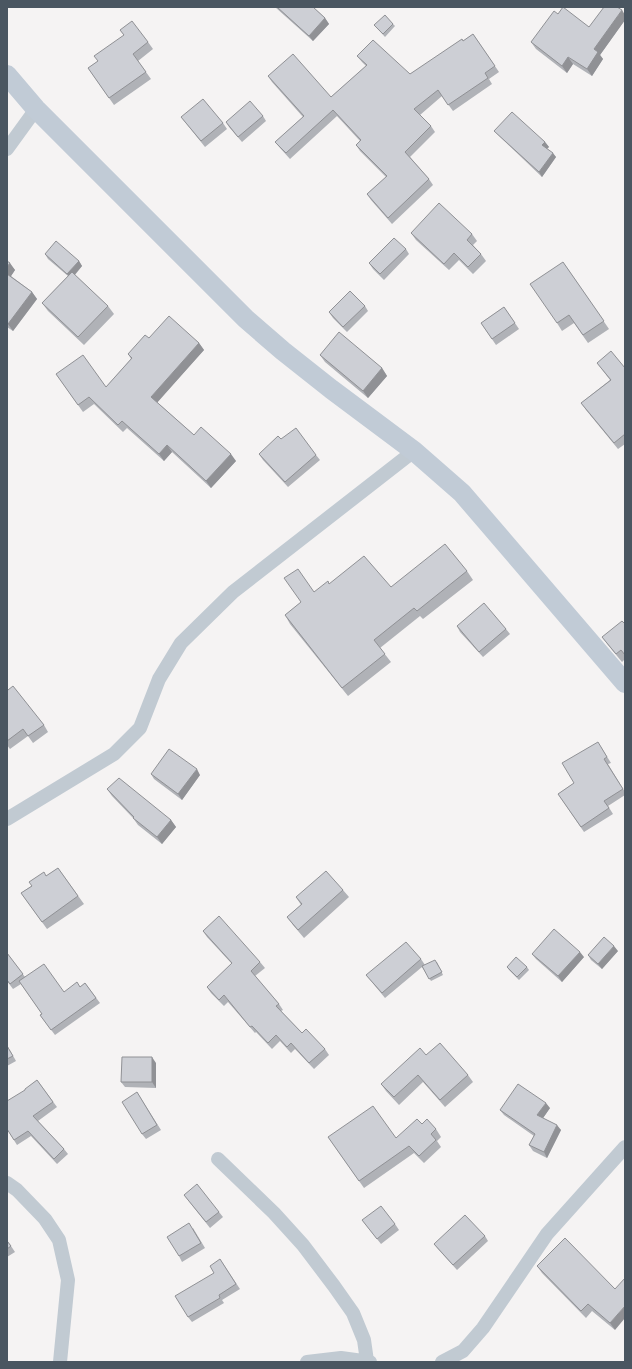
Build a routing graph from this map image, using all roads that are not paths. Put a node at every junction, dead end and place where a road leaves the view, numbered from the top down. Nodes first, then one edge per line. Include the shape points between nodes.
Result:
1 (7, 75) edge
2 (36, 109) junction
3 (7, 149) edge
4 (414, 451) junction
5 (625, 683) edge
6 (7, 819) edge
7 (625, 1147) edge
8 (218, 1159) dead end
9 (7, 1183) edge
10 (60, 1362) edge
11 (307, 1362) edge
12 (369, 1362) edge
13 (442, 1362) edge

1 - 2 street
2 - 3 street
2 - 4 street via 246,318 331,390
4 - 5 street via 462,493
4 - 6 street via 233,592 180,643 159,679 140,728 114,754
7 - 13 street via 546,1234 483,1328 463,1351
8 - 12 street via 274,1213 303,1245 334,1286 353,1313 364,1340
9 - 10 street via 45,1219 59,1240 68,1280
11 - 12 street via 340,1358

